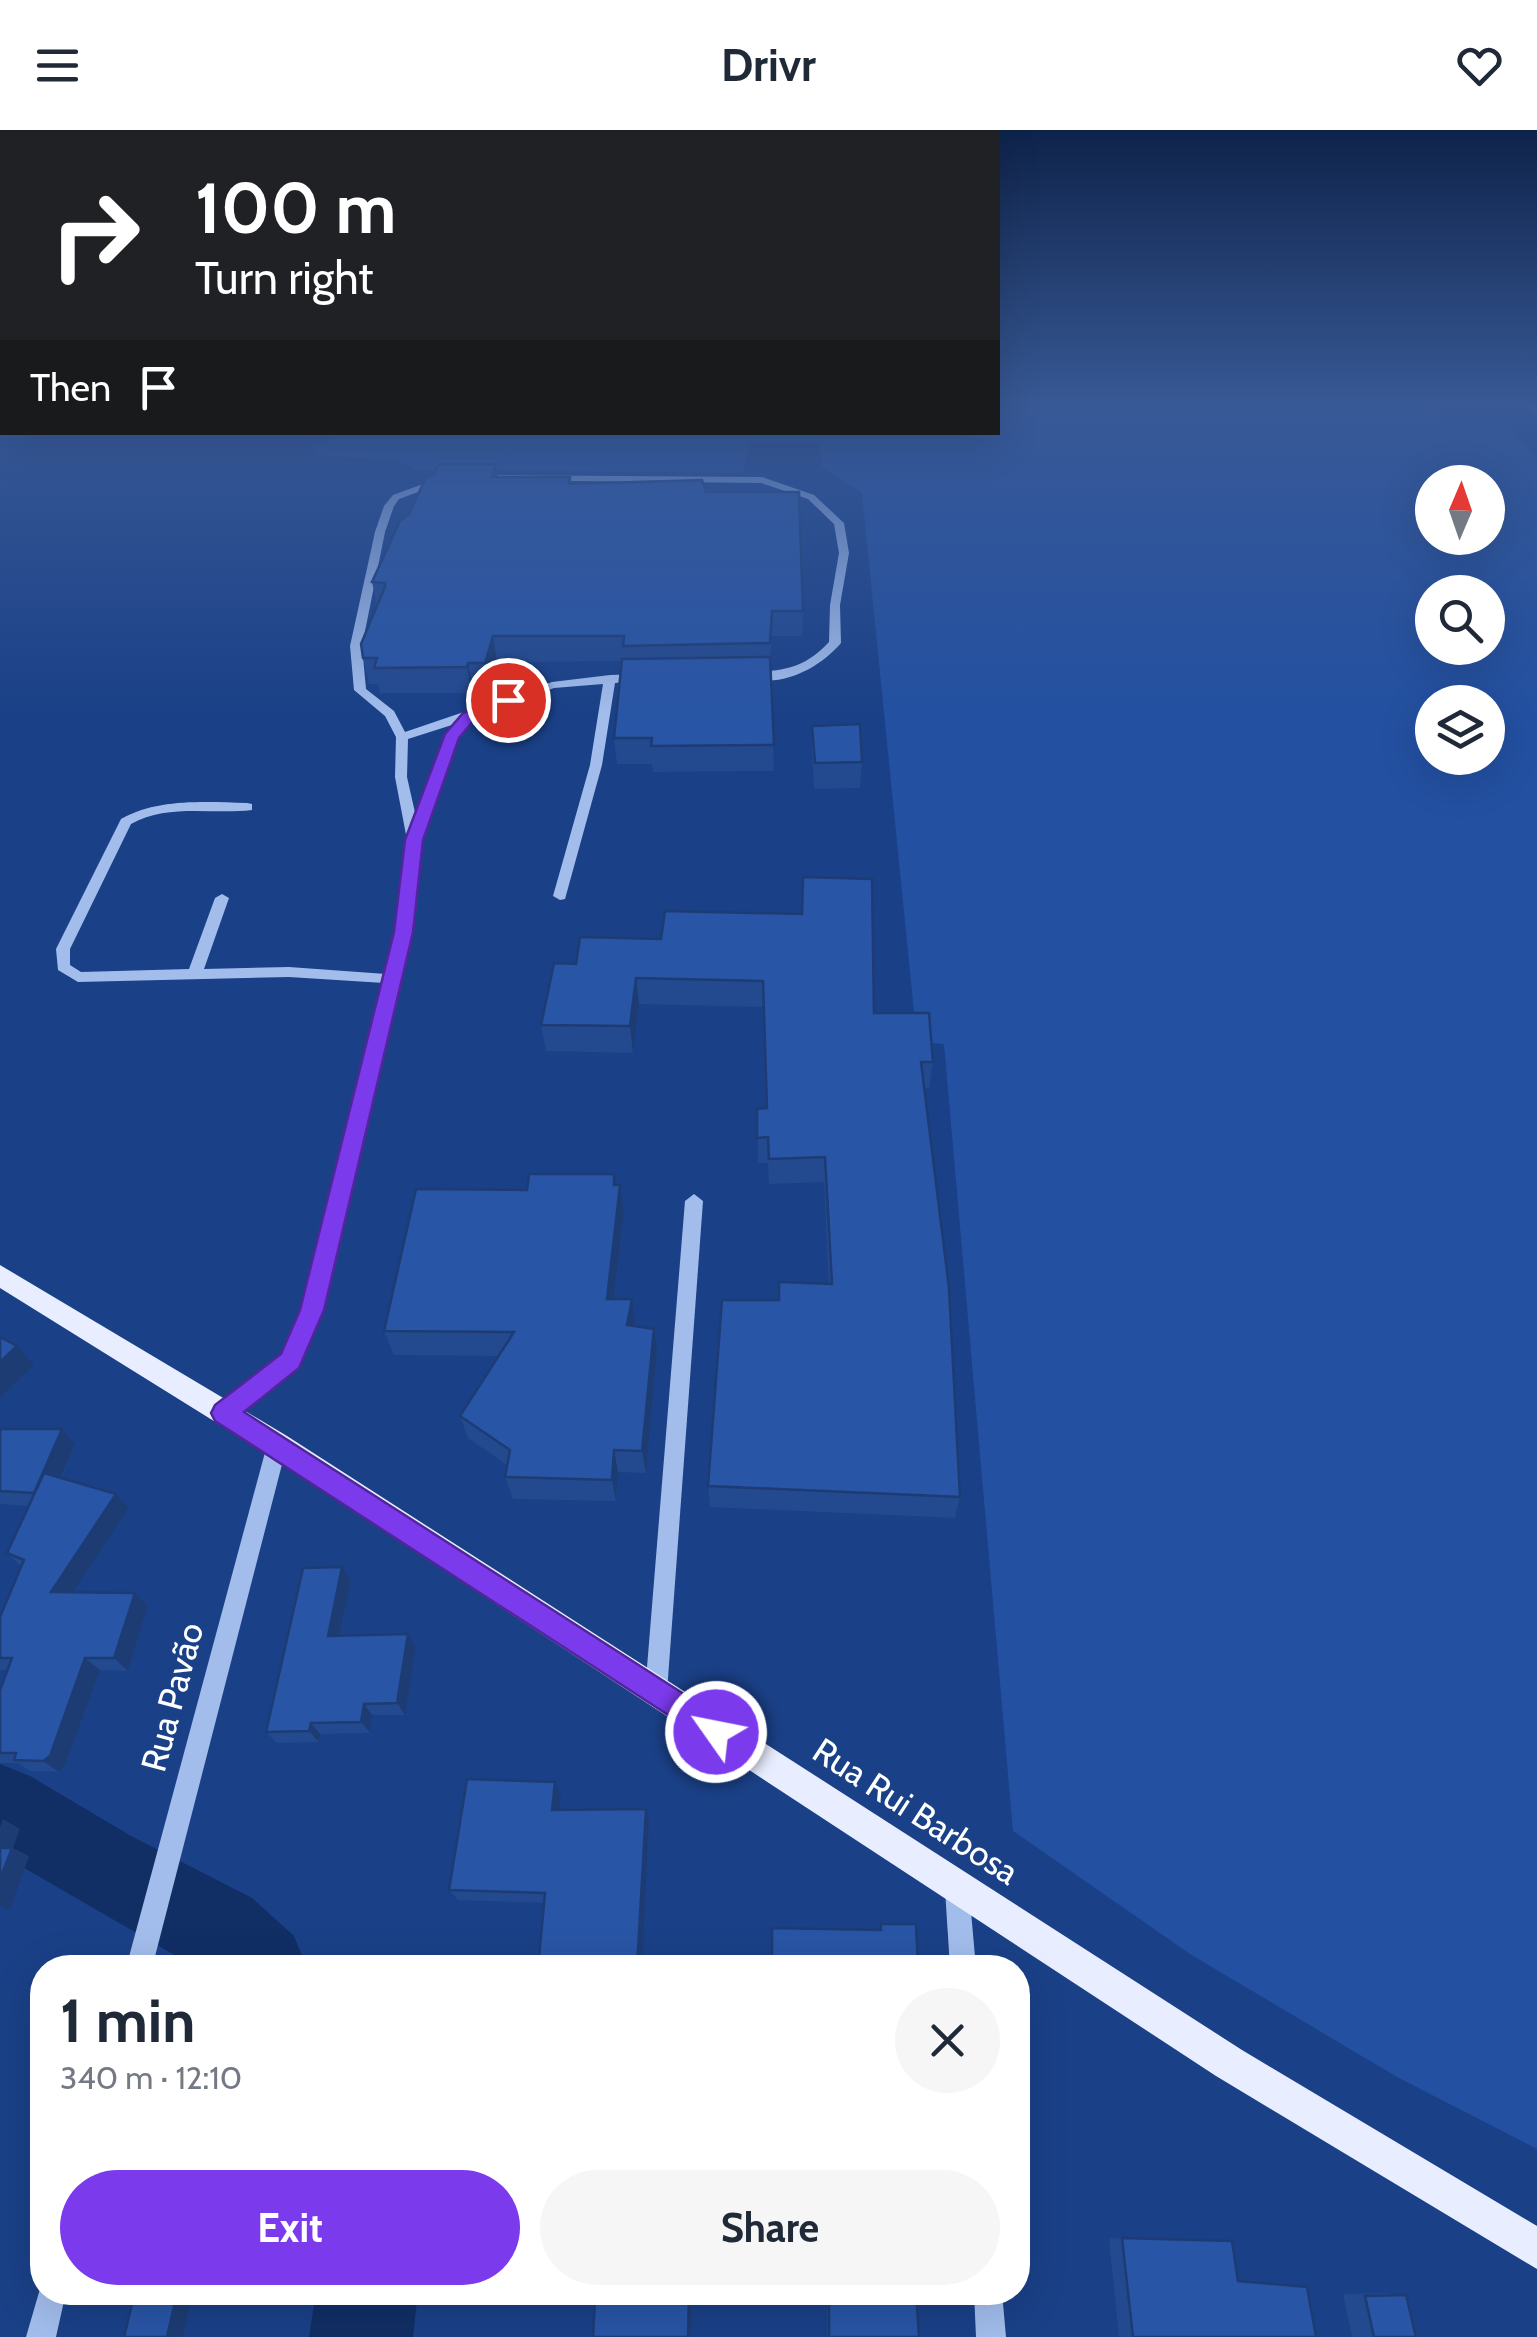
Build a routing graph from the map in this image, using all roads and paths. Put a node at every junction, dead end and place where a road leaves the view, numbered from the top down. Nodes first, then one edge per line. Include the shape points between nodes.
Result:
1 (388, 509) edge
2 (824, 509) edge
3 (666, 676) edge
4 (739, 676) edge
5 (610, 678) junction
6 (468, 716) junction
7 (402, 737) junction
8 (247, 807) dead end
9 (414, 840) junction
10 (560, 896) dead end
11 (222, 898) dead end
12 (195, 974) junction
13 (392, 978) junction
14 (694, 1201) dead end
15 (0, 1275) edge
16 (224, 1413) junction
17 (277, 1445) junction
18 (656, 1692) junction
19 (957, 1889) junction
20 (142, 1955) edge
21 (962, 1955) edge
22 (1537, 2249) edge
23 (49, 2305) edge
24 (989, 2305) edge
25 (40, 2337) edge
26 (991, 2337) edge

1 - 7 street via 356,646 360,690 390,714
2 - 4 street via 839,523 844,553 835,643 818,663 793,675
3 - 5 street
5 - 6 street via 552,685
5 - 10 street via 596,765
6 - 7 street
6 - 9 street via 444,752
7 - 9 street via 401,777
8 - 12 street via 134,816 63,949 62,967 78,976
9 - 13 street
11 - 12 street
12 - 13 street
13 - 16 street via 312,1310 290,1361
14 - 18 street
15 - 16 main road, Rua Rui Barbosa
16 - 17 main road, Rua Rui Barbosa
17 - 18 main road, Rua Rui Barbosa
17 - 20 street, Rua Pavão
18 - 19 main road, Rua Rui Barbosa
19 - 21 street
19 - 22 main road, Rua Rui Barbosa
23 - 25 street
24 - 26 street

